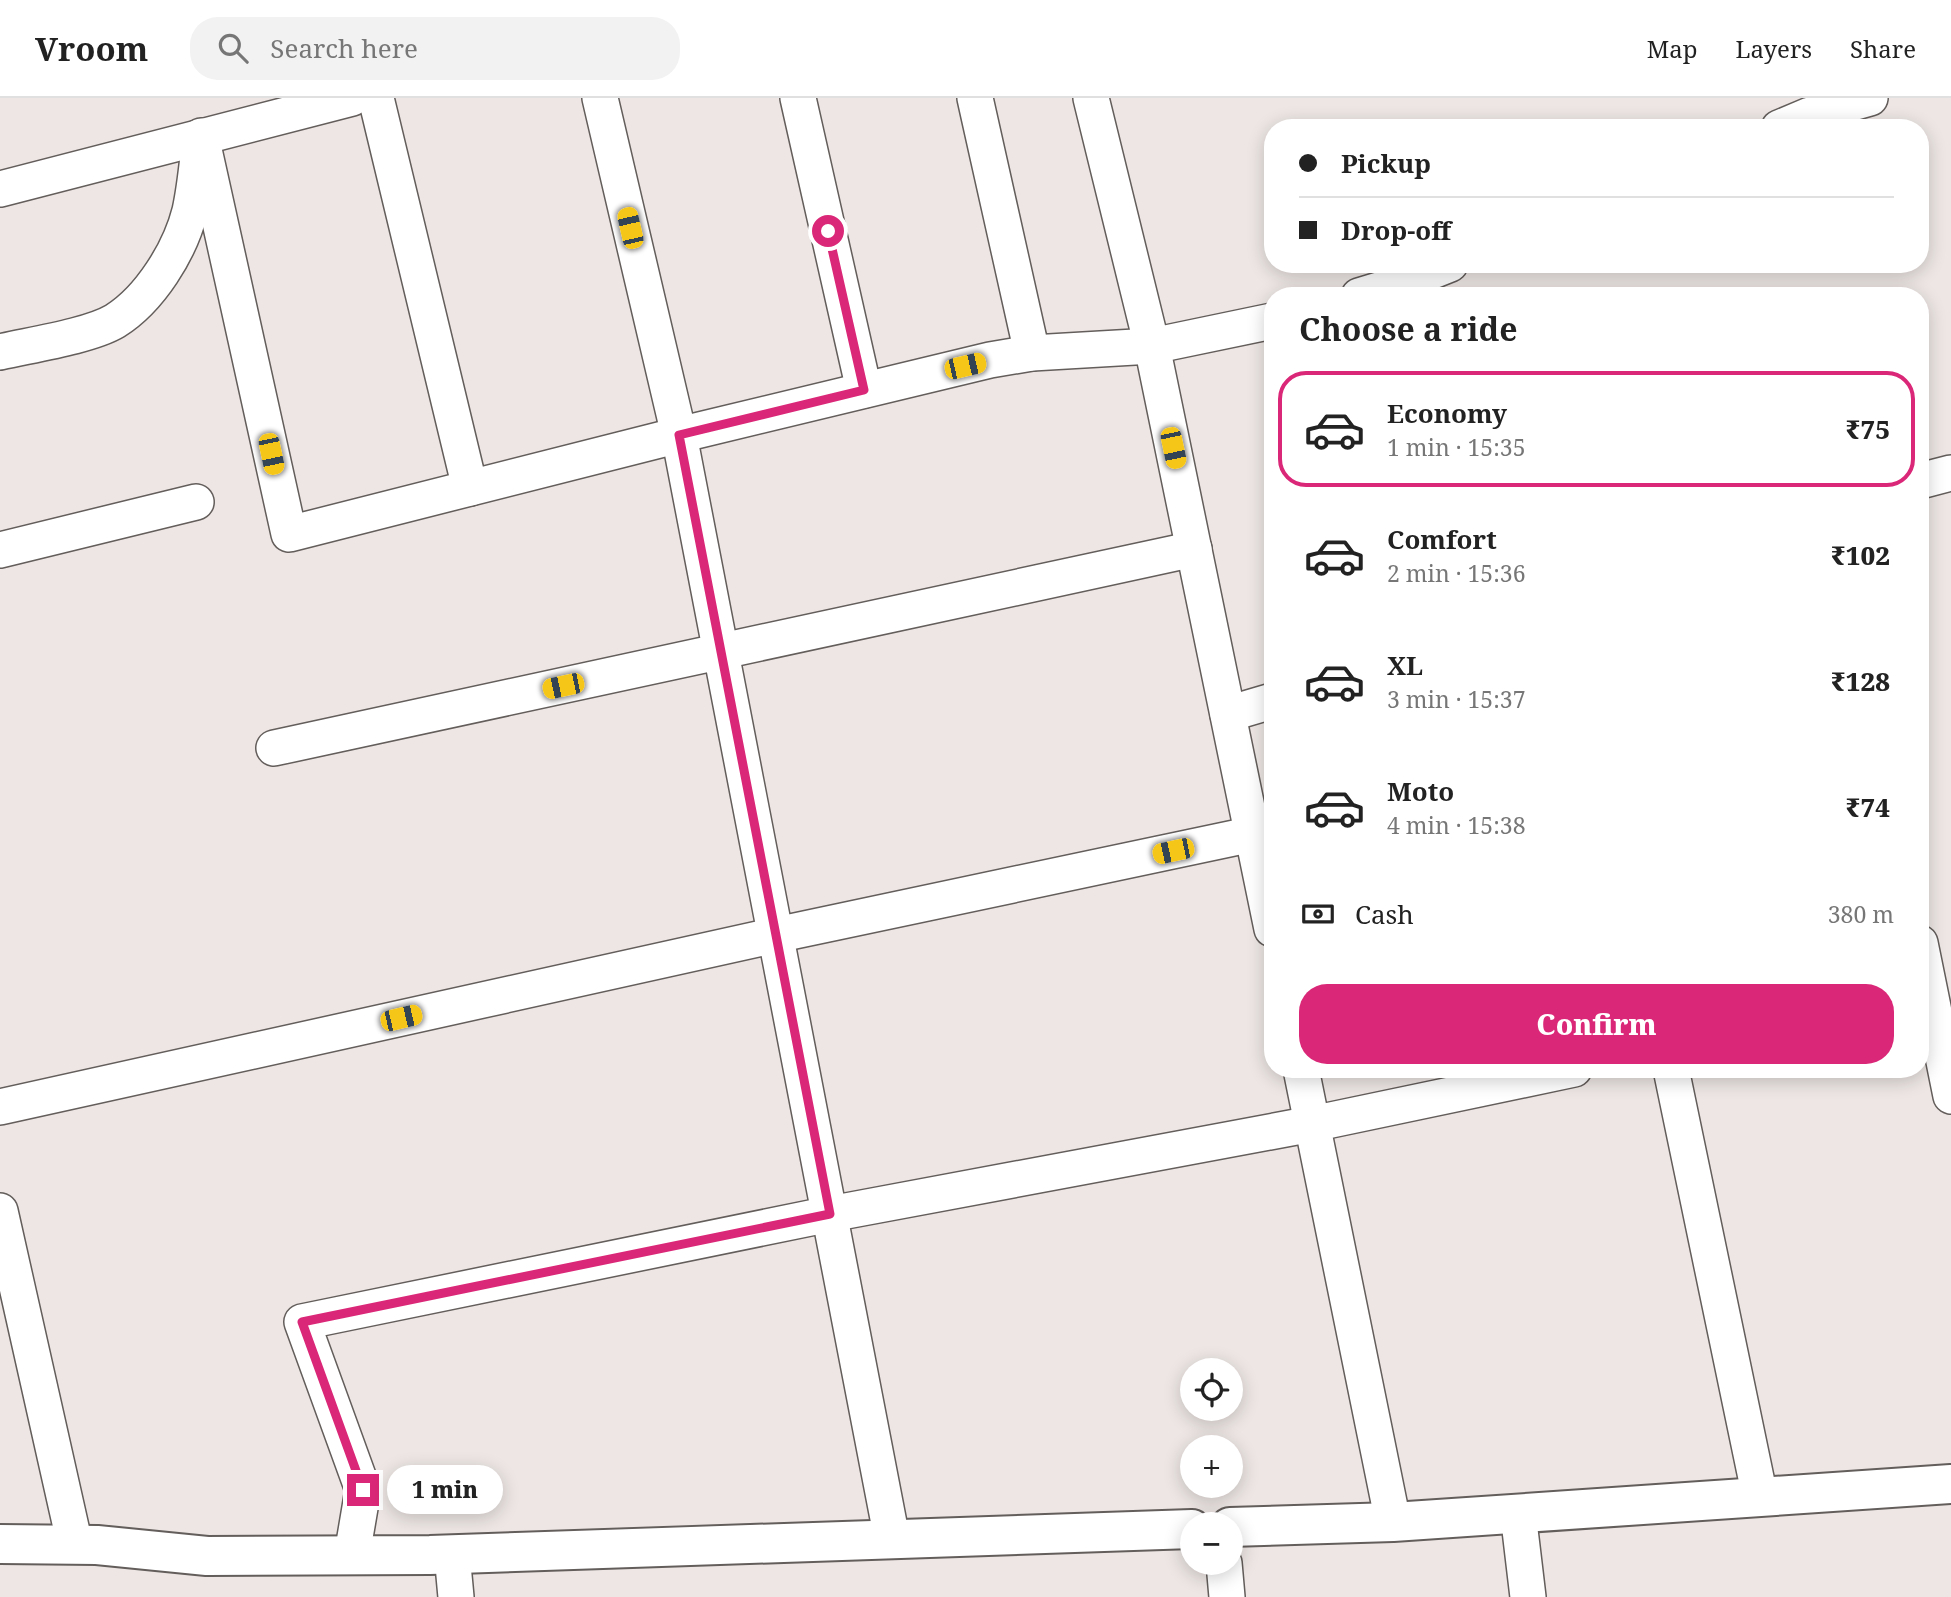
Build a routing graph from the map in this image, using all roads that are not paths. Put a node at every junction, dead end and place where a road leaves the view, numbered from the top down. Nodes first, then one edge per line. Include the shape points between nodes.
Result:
1 (376, 98) edge
2 (600, 98) edge
3 (798, 98) edge
4 (975, 98) edge
5 (1091, 98) edge
6 (1870, 98) edge
7 (341, 99) edge
8 (1800, 119) edge
9 (201, 136) junction
10 (0, 189) edge
11 (1428, 273) edge
12 (1389, 287) edge
13 (1264, 323) edge
14 (1152, 346) junction
15 (0, 352) edge
16 (1032, 353) junction
17 (864, 390) junction
18 (679, 435) junction
19 (1951, 474) edge
20 (1929, 479) edge
21 (470, 488) junction
22 (196, 502) dead end
23 (1194, 549) junction
24 (0, 550) edge
25 (721, 652) junction
26 (1264, 703) edge
27 (1228, 714) junction
28 (274, 748) dead end
29 (1253, 834) junction
30 (1264, 869) edge
31 (776, 935) junction
32 (1929, 987) edge
33 (1303, 1078) edge
34 (1531, 1078) edge
35 (1673, 1078) edge
36 (1951, 1096) edge
37 (0, 1107) edge
38 (1312, 1124) junction
39 (0, 1212) edge
40 (830, 1214) junction
41 (1951, 1484) edge
42 (1760, 1497) junction
43 (1518, 1513) junction
44 (1393, 1522) junction
45 (1243, 1527) edge
46 (1180, 1529) edge
47 (892, 1539) junction
48 (0, 1544) edge
49 (75, 1545) junction
50 (452, 1554) junction
51 (352, 1555) junction
52 (1225, 1575) edge
53 (456, 1597) edge
54 (1227, 1597) edge
55 (1528, 1597) edge

1 - 21 street
2 - 18 street
3 - 17 street
4 - 16 street
5 - 14 street
6 - 8 street
7 - 9 street
9 - 10 street
9 - 15 street via 183,233 133,307 113,322 90,330
9 - 21 street via 289,534
11 - 12 street
13 - 14 street
14 - 16 street
14 - 23 street
16 - 17 street
17 - 18 street
18 - 21 street
18 - 25 street
19 - 20 street
22 - 24 street
23 - 25 street
23 - 27 street
25 - 28 street
25 - 31 street
26 - 27 street
27 - 29 street
29 - 30 street
29 - 31 street
31 - 37 street
31 - 40 street
32 - 36 street
33 - 38 street
34 - 38 street
35 - 42 street
38 - 40 street
38 - 44 street
39 - 49 street
40 - 47 street
40 - 51 street via 302,1322 363,1490
41 - 42 street
42 - 43 street
43 - 44 street
43 - 55 street
44 - 45 street
46 - 47 street
47 - 50 street
48 - 49 street
49 - 51 street via 207,1556
50 - 51 street
50 - 53 street
52 - 54 street

